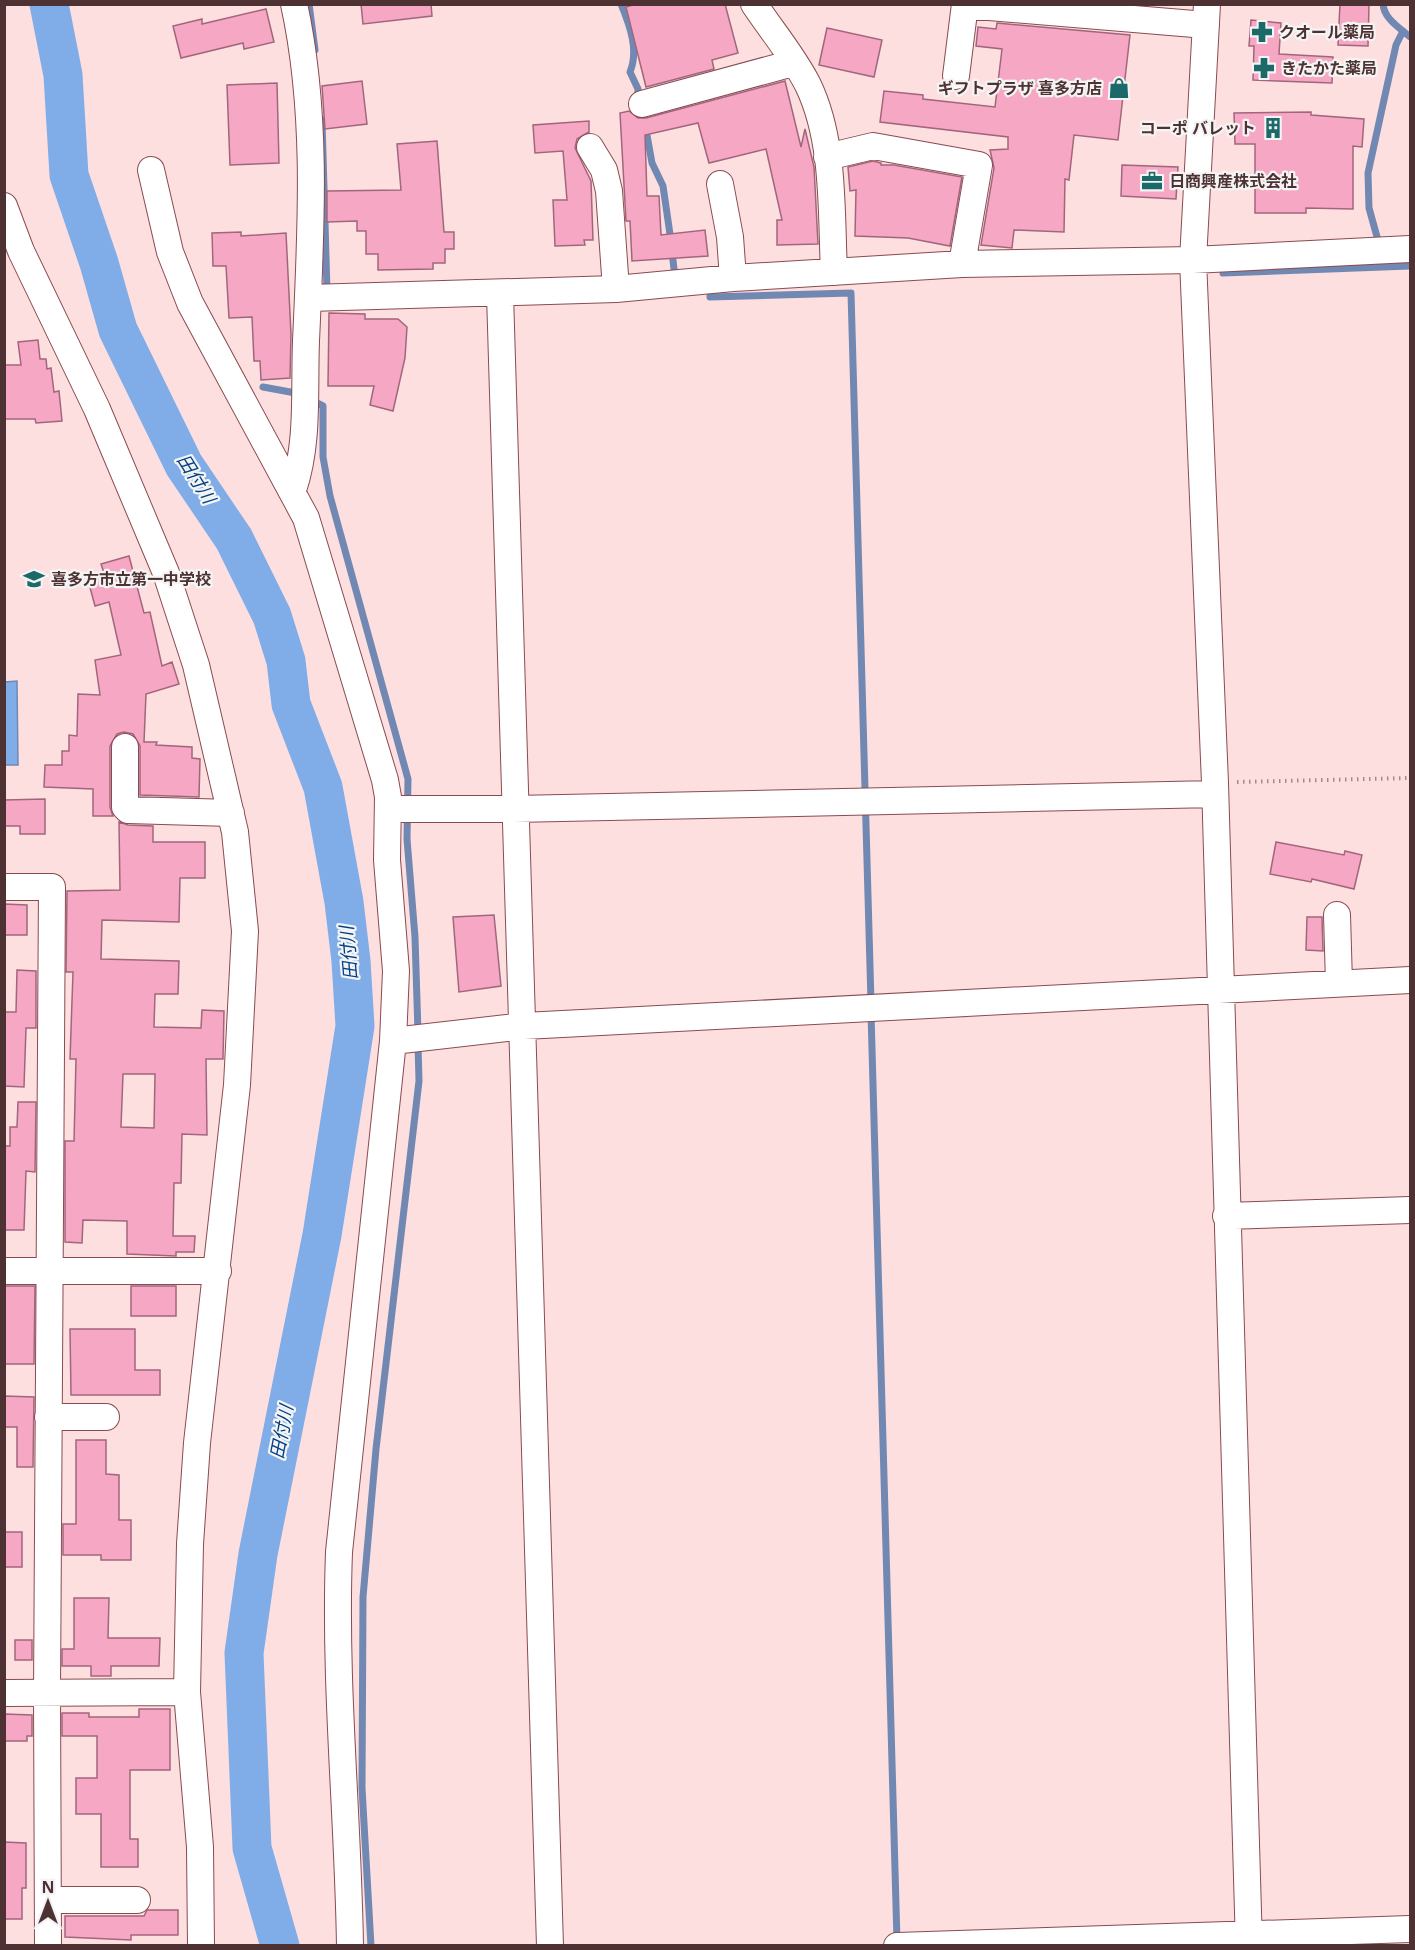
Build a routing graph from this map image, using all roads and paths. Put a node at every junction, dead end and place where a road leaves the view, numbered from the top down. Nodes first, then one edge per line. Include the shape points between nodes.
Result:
1 (294, 4) edge
2 (754, 4) edge
3 (965, 5) edge
4 (1207, 15) edge
5 (793, 63) junction
6 (957, 76) dead end
7 (642, 104) dead end
8 (590, 147) dead end
9 (827, 157) junction
10 (151, 170) dead end
11 (720, 184) dead end
12 (4, 206) edge
13 (1410, 249) edge
14 (13, 254) edge
15 (1193, 260) junction
16 (962, 264) junction
17 (834, 272) junction
18 (733, 278) junction
19 (616, 289) junction
20 (500, 294) junction
21 (309, 298) junction
22 (293, 490) junction
23 (125, 747) dead end
24 (1410, 778) edge
25 (1215, 788) junction
26 (388, 809) junction
27 (514, 809) junction
28 (231, 813) junction
29 (4, 887) edge
30 (1337, 915) dead end
31 (1410, 980) edge
32 (1339, 983) junction
33 (1221, 990) junction
34 (524, 1026) junction
35 (393, 1041) junction
36 (1410, 1210) edge
37 (1226, 1216) junction
38 (4, 1271) edge
39 (218, 1271) junction
40 (50, 1272) junction
41 (106, 1416) dead end
42 (48, 1417) junction
43 (187, 1692) junction
44 (4, 1693) edge
45 (47, 1693) junction
46 (48, 1900) junction
47 (137, 1900) dead end
48 (1410, 1929) edge
49 (1249, 1940) edge
50 (48, 1946) edge
51 (201, 1946) edge
52 (350, 1946) edge
53 (550, 1946) edge
54 (897, 1946) edge

1 - 21 street via 308,122
2 - 5 street
3 - 4 street
3 - 6 street
4 - 15 street
5 - 7 street
5 - 9 street via 818,110
8 - 19 street via 604,170 609,191
9 - 16 street via 873,146 979,165
9 - 17 street
10 - 22 street via 170,252 190,303 274,464
11 - 18 street
12 - 14 street
13 - 15 street
14 - 28 street via 98,409 166,573 196,665
15 - 16 street
15 - 25 street
16 - 17 street
17 - 18 street
18 - 19 street
19 - 20 street
20 - 21 street
20 - 27 street
21 - 22 street via 303,450
22 - 26 street via 329,591 385,780
23 - 28 street via 124,807 128,810
24 - 25 path
25 - 27 street
25 - 33 street
26 - 27 street
26 - 35 street via 387,860 396,971
27 - 34 street
28 - 39 street via 245,931 237,1085
29 - 40 street via 52,887
30 - 32 street
31 - 32 street
32 - 33 street
33 - 34 street
33 - 37 street
34 - 35 street
34 - 53 street
35 - 52 street via 339,1551 336,1615
36 - 37 street
37 - 49 street
38 - 40 street
39 - 40 street
39 - 43 street via 197,1443
40 - 42 street
41 - 42 street
42 - 45 street
43 - 45 street
43 - 51 street via 200,1847
44 - 45 street
45 - 46 street
46 - 47 street
46 - 50 street
48 - 49 street
49 - 54 street

